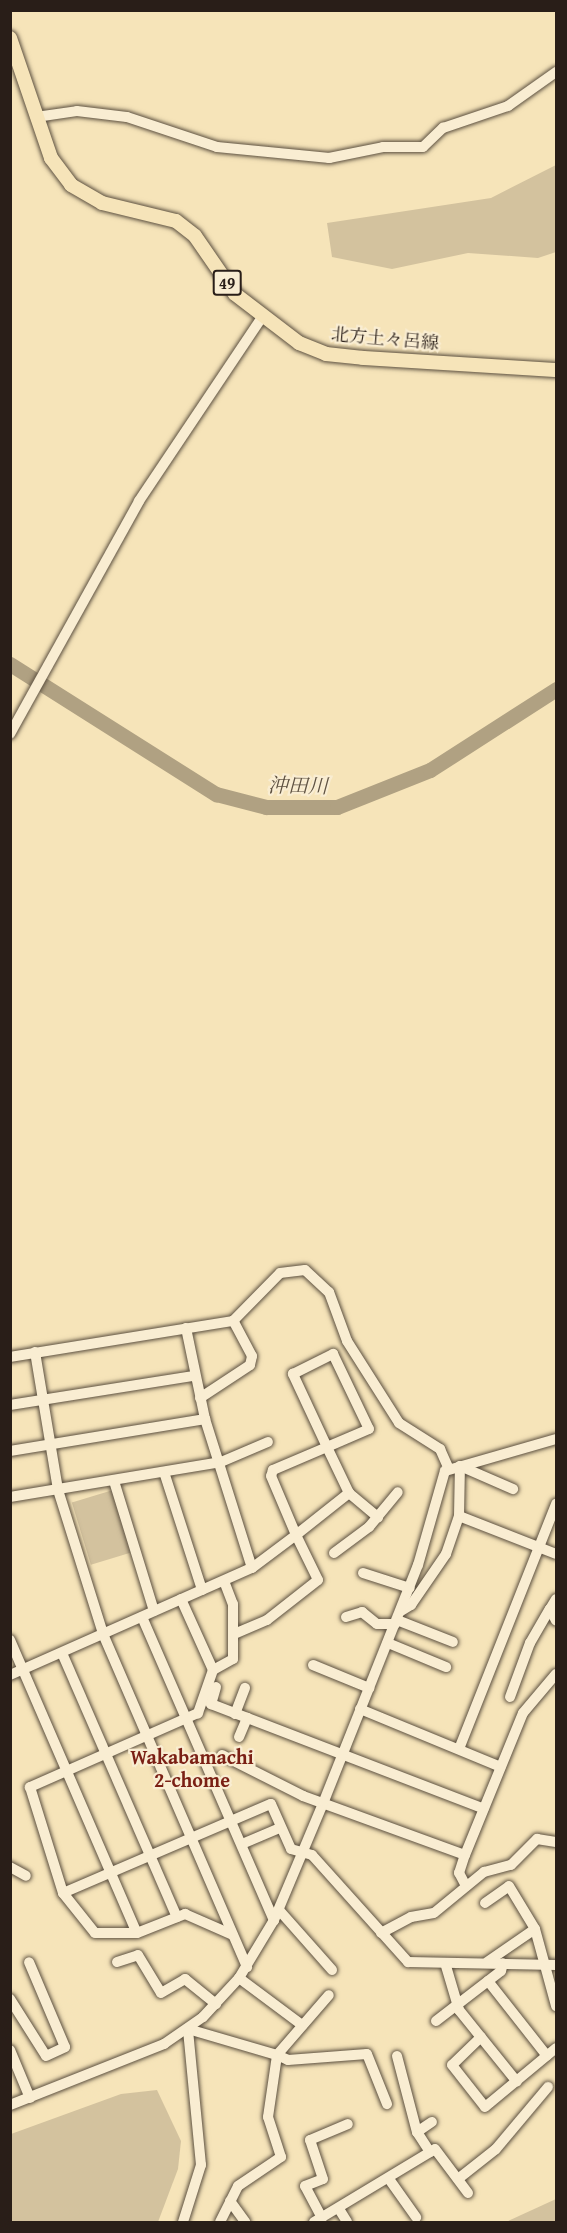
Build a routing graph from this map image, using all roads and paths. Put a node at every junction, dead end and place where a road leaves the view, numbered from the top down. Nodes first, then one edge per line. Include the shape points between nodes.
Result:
1 (10, 38) edge
2 (556, 72) edge
3 (36, 117) junction
4 (263, 316) junction
5 (556, 370) edge
6 (10, 734) edge
7 (232, 1321) junction
8 (186, 1328) junction
9 (35, 1352) junction
10 (10, 1357) edge
11 (194, 1376) junction
12 (200, 1398) junction
13 (42, 1401) junction
14 (10, 1405) edge
15 (205, 1419) junction
16 (556, 1439) edge
17 (268, 1442) dead end
18 (50, 1445) junction
19 (327, 1447) junction
20 (10, 1451) edge
21 (217, 1463) junction
22 (460, 1466) junction
23 (449, 1469) junction
24 (165, 1472) junction
25 (114, 1481) junction
26 (58, 1490) junction
27 (513, 1490) dead end
28 (398, 1492) dead end
29 (349, 1493) junction
30 (10, 1497) edge
31 (556, 1504) edge
32 (459, 1516) junction
33 (378, 1517) junction
34 (296, 1535) junction
35 (539, 1548) junction
36 (334, 1553) dead end
37 (556, 1554) edge
38 (252, 1568) junction
39 (363, 1572) dead end
40 (224, 1581) junction
41 (410, 1588) junction
42 (202, 1590) junction
43 (181, 1599) junction
44 (556, 1599) edge
45 (550, 1609) junction
46 (154, 1611) junction
47 (142, 1617) junction
48 (346, 1617) dead end
49 (398, 1618) junction
50 (556, 1621) edge
51 (103, 1634) junction
52 (234, 1634) junction
53 (10, 1640) edge
54 (453, 1642) dead end
55 (388, 1643) junction
56 (62, 1653) junction
57 (313, 1665) dead end
58 (446, 1667) dead end
59 (24, 1670) junction
60 (213, 1670) junction
61 (556, 1674) edge
62 (10, 1675) edge
63 (216, 1687) dead end
64 (245, 1688) dead end
65 (369, 1688) junction
66 (510, 1697) dead end
67 (360, 1709) junction
68 (235, 1714) junction
69 (247, 1718) junction
70 (187, 1719) junction
71 (148, 1736) junction
72 (239, 1737) dead end
73 (459, 1749) junction
74 (106, 1754) junction
75 (342, 1754) junction
76 (222, 1755) dead end
77 (501, 1767) junction
78 (68, 1771) junction
79 (324, 1801) junction
80 (484, 1809) junction
81 (231, 1820) junction
82 (278, 1829) dead end
83 (191, 1837) junction
84 (556, 1842) edge
85 (242, 1844) junction
86 (302, 1854) junction
87 (150, 1855) junction
88 (465, 1855) junction
89 (10, 1867) edge
90 (111, 1872) junction
91 (26, 1876) dead end
92 (466, 1886) junction
93 (63, 1893) junction
94 (485, 1903) dead end
95 (276, 1915) junction
96 (177, 1917) junction
97 (535, 1929) junction
98 (137, 1933) junction
99 (381, 1933) junction
100 (233, 1935) junction
101 (29, 1962) dead end
102 (117, 1962) dead end
103 (487, 1962) junction
104 (503, 1963) junction
105 (551, 1964) edge
106 (446, 1966) junction
107 (247, 1967) junction
108 (332, 1970) dead end
109 (239, 1978) junction
110 (488, 1981) junction
111 (329, 1995) dead end
112 (10, 1999) edge
113 (216, 2004) junction
114 (458, 2005) junction
115 (556, 2006) edge
116 (436, 2021) dead end
117 (302, 2025) junction
118 (188, 2029) junction
119 (481, 2037) junction
120 (556, 2048) edge
121 (10, 2050) edge
122 (277, 2055) junction
123 (397, 2056) dead end
124 (547, 2056) junction
125 (14, 2068) edge
126 (517, 2082) junction
127 (548, 2087) dead end
128 (30, 2098) junction
129 (387, 2104) dead end
130 (10, 2105) edge
131 (432, 2122) dead end
132 (348, 2124) dead end
133 (417, 2132) junction
134 (430, 2152) junction
135 (389, 2179) junction
136 (458, 2179) junction
137 (468, 2193) dead end
138 (230, 2201) junction
139 (339, 2209) junction
140 (416, 2217) dead end
141 (318, 2221) edge
142 (183, 2223) edge
143 (220, 2223) edge
144 (245, 2223) edge
145 (347, 2223) edge

1 - 3 main road, 北方土々呂線 / 49
2 - 3 street via 508,106 443,128 423,147 383,147 329,158 217,147 127,117 77,111
3 - 4 main road, 北方土々呂線 / 49 via 55,165 71,185 102,203 176,221 195,236 236,294
4 - 5 main road, 北方土々呂線 / 49 via 299,343 326,354
4 - 6 street via 140,501 25,715
7 - 8 street
7 - 12 street via 252,1356 250,1365
7 - 23 street via 280,1273 304,1270 329,1292 342,1331 399,1423 440,1449
8 - 9 street
8 - 11 street
9 - 10 street
9 - 13 street
11 - 12 street
11 - 13 street
12 - 15 street
13 - 14 street
13 - 18 street
15 - 18 street
15 - 21 street
16 - 22 street
17 - 21 street
18 - 20 street
18 - 26 street
19 - 19 street via 293,1374 333,1354 369,1429
19 - 29 street
19 - 34 street via 271,1476
21 - 24 street
21 - 38 street
22 - 23 street
22 - 27 street
22 - 32 street
23 - 41 street
24 - 25 street
24 - 42 street
25 - 26 street
25 - 46 street
26 - 30 street
26 - 51 street
28 - 33 street
29 - 33 street
29 - 34 street
31 - 35 street
32 - 35 street
32 - 49 street via 431,1579
33 - 36 street
34 - 38 street
34 - 52 street via 318,1580 267,1620
35 - 37 street
35 - 73 street
38 - 40 street
39 - 41 street
40 - 42 street
40 - 52 street via 233,1604
41 - 49 street
42 - 43 street
43 - 46 street
43 - 60 street
44 - 45 street
45 - 50 street
45 - 66 street via 530,1643
46 - 47 street
47 - 51 street
47 - 70 street
48 - 49 street via 362,1612 377,1624
49 - 54 street
49 - 55 street
51 - 56 street
51 - 71 street
52 - 60 street via 233,1659
53 - 59 street
55 - 58 street
55 - 65 street
56 - 59 street
56 - 74 street
57 - 65 street
59 - 62 street
59 - 78 street
60 - 70 street via 198,1713
61 - 77 street via 523,1713
63 - 68 street via 211,1704
64 - 68 street
65 - 67 street
67 - 73 street
67 - 75 street
68 - 69 street
69 - 72 street
69 - 75 street
70 - 71 street
70 - 81 street
71 - 74 street
71 - 83 street
73 - 77 street
74 - 78 street
74 - 87 street
75 - 79 street
75 - 80 street
76 - 79 street
77 - 80 street
78 - 90 street
78 - 93 street via 30,1787
79 - 86 street
79 - 88 street
80 - 88 street
81 - 83 street
81 - 85 street
81 - 86 street via 271,1804 291,1849
82 - 85 street
83 - 87 street
83 - 100 street
84 - 92 street via 537,1839 511,1865 484,1872
85 - 95 street
86 - 95 street
86 - 99 street via 312,1855
87 - 90 street
87 - 96 street
88 - 92 street via 459,1874
89 - 91 street
90 - 93 street
90 - 98 street
92 - 99 street via 434,1913 411,1917
93 - 98 street via 95,1933
94 - 97 street via 509,1886
95 - 107 street
95 - 108 street
96 - 98 street
96 - 100 street via 192,1915
97 - 103 street
97 - 105 street
99 - 106 street via 408,1962
100 - 107 street
101 - 112 street via 65,2047 46,2056
102 - 113 street via 138,1955 161,1993 185,1979
103 - 104 street
103 - 106 street
104 - 105 street
104 - 110 street
105 - 115 street
106 - 114 street
107 - 109 street
109 - 113 street
109 - 117 street
110 - 114 street
110 - 124 street
111 - 117 street
113 - 118 street
114 - 116 street
114 - 119 street
117 - 122 street
118 - 122 street
118 - 128 street via 150,2052
118 - 142 street via 201,2165
119 - 126 street
119 - 126 street via 452,2065 485,2108
120 - 124 street
121 - 125 street
122 - 129 street via 288,2060 367,2054
122 - 138 street via 268,2117 280,2157 250,2176
123 - 133 street
124 - 126 street
125 - 128 street
127 - 136 street via 496,2150
128 - 130 street
131 - 133 street
132 - 141 street via 310,2140 323,2179 305,2186
133 - 134 street
134 - 135 street
134 - 136 street via 439,2150
135 - 139 street
135 - 140 street
136 - 137 street
138 - 143 street
138 - 144 street
139 - 141 street
139 - 145 street

